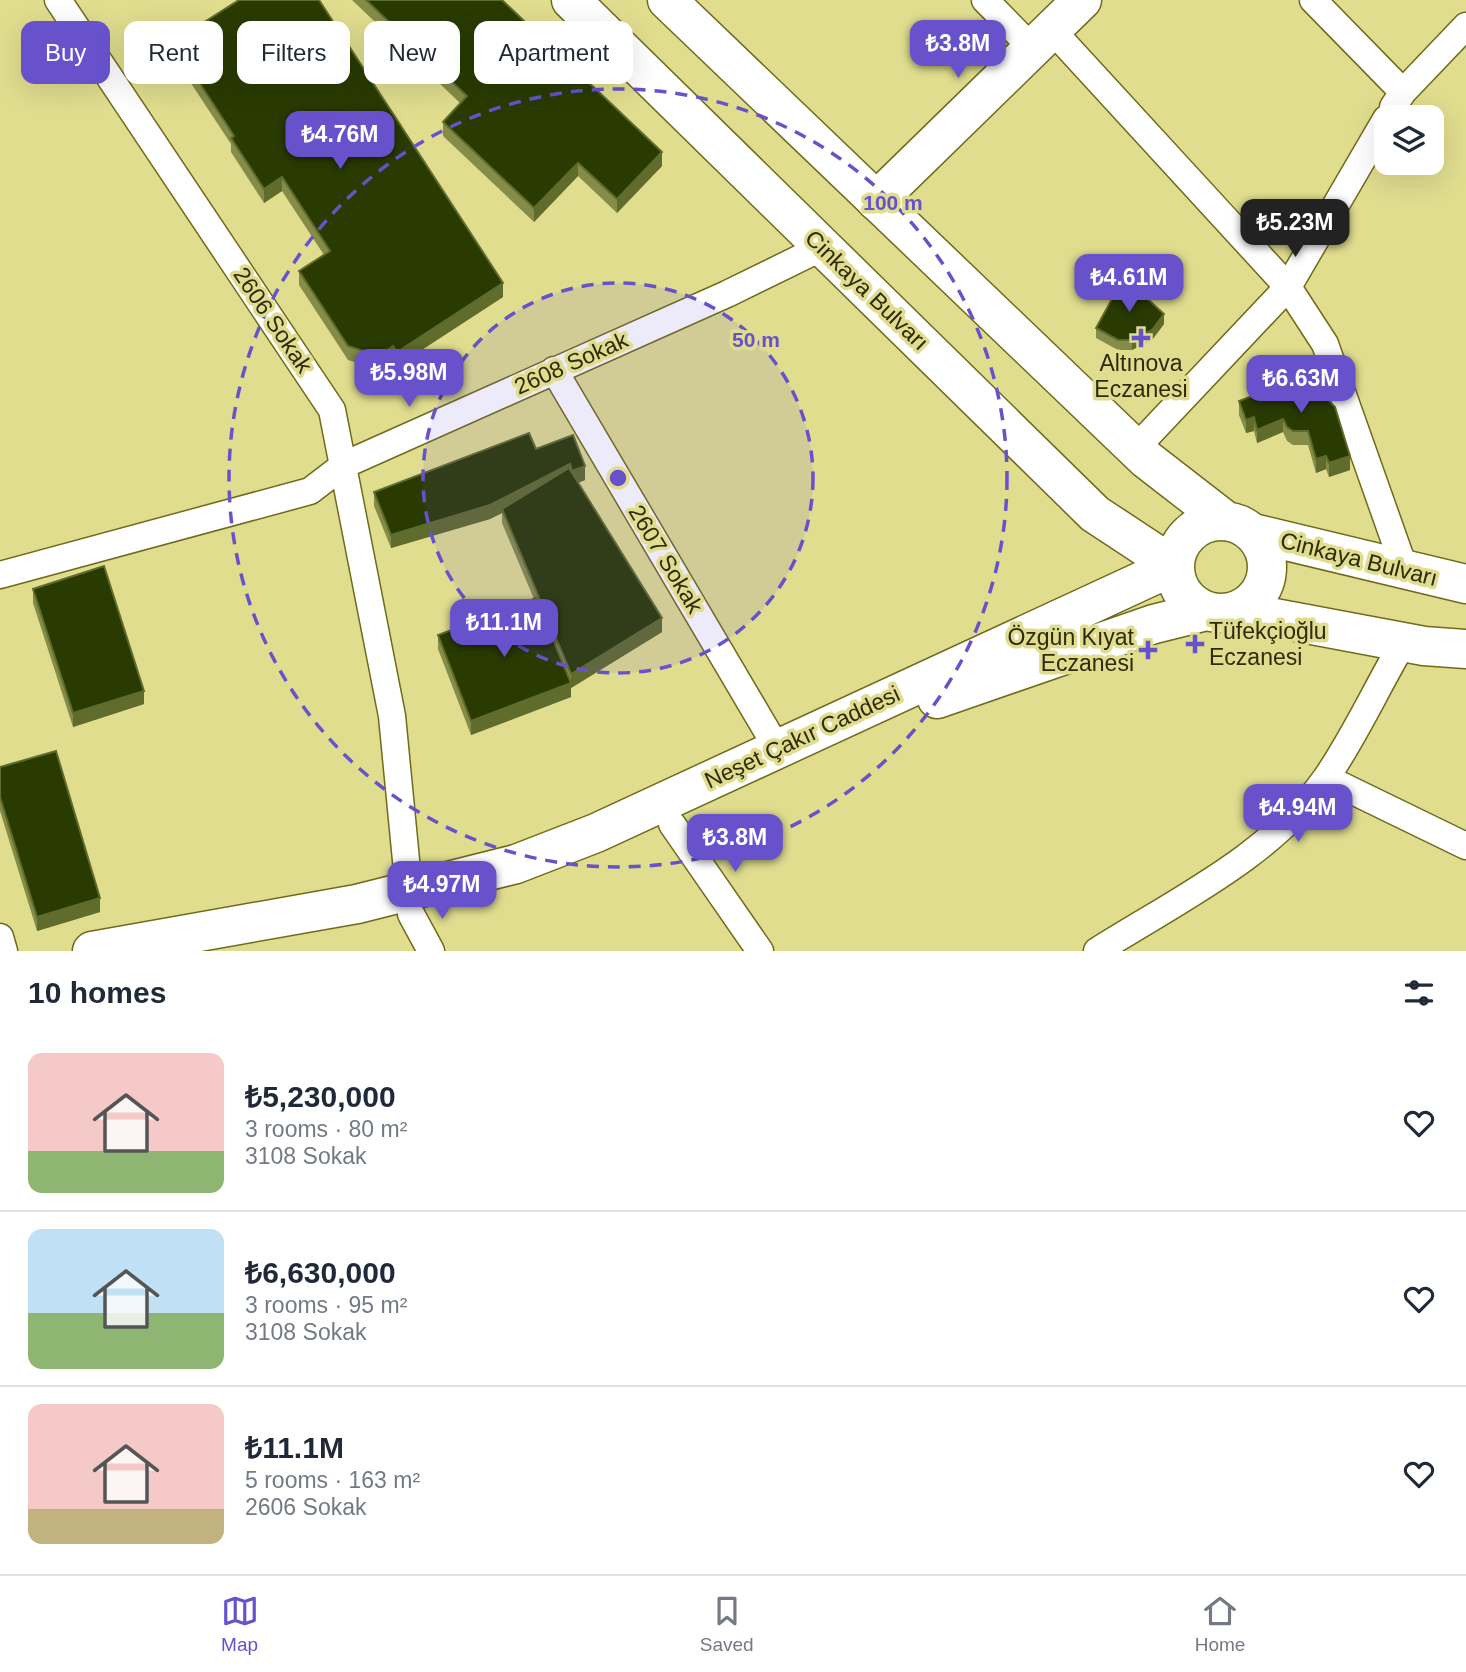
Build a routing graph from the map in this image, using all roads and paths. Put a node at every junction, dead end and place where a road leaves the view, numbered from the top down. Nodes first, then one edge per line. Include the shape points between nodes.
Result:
1 (58, 0) edge
2 (571, 0) edge
3 (667, 0) edge
4 (985, 0) edge
5 (1082, 0) edge
6 (1313, 0) edge
7 (1466, 26) edge
8 (1042, 39) junction
9 (1403, 92) junction
10 (1394, 105) edge
11 (1374, 139) edge
12 (876, 201) junction
13 (822, 247) junction
14 (1288, 287) junction
15 (554, 370) junction
16 (1135, 449) junction
17 (344, 465) junction
18 (1239, 527) junction
19 (1174, 566) junction
20 (1405, 570) junction
21 (0, 575) edge
22 (1466, 584) edge
23 (1222, 611) junction
24 (1403, 643) junction
25 (1466, 649) edge
26 (777, 748) junction
27 (1325, 778) junction
28 (672, 824) junction
29 (1466, 846) edge
30 (410, 903) junction
31 (0, 937) edge
32 (4, 951) edge
33 (92, 951) edge
34 (233, 951) edge
35 (431, 951) edge
36 (760, 951) edge
37 (1097, 951) edge

1 - 17 street, 2606 Sokak via 332,410
2 - 13 main road, Cinkaya Bulvarı
3 - 12 main road, Cinkaya Bulvarı
4 - 8 street
5 - 8 main road
6 - 9 street
7 - 9 street
8 - 12 main road
8 - 14 street
9 - 10 street
11 - 14 street
12 - 16 main road, Cinkaya Bulvarı
13 - 15 street, 2608 Sokak
13 - 19 main road, Cinkaya Bulvarı via 1095,514
14 - 16 street
14 - 20 street via 1325,344
15 - 17 street, 2608 Sokak
15 - 26 street, 2607 Sokak
16 - 18 main road, Cinkaya Bulvarı
17 - 21 street, 2608 Sokak via 310,491
17 - 30 street, 2606 Sokak via 392,716
18 - 19 main road via 1213,521 1190,532
18 - 20 main road, Cinkaya Bulvarı
18 - 23 main road via 1262,545 1267,576 1251,603
19 - 23 main road via 1183,594
19 - 26 main road, Neşet Çakır Caddesi
20 - 22 main road, Cinkaya Bulvarı
23 - 24 main road
23 - 28 main road, Neşet Çakır Caddesi via 1154,624 941,697
24 - 25 main road
24 - 27 street
26 - 30 main road, Neşet Çakır Caddesi via 596,834
27 - 29 street
27 - 37 street via 1290,820 1257,849
28 - 30 main road, Neşet Çakır Caddesi via 574,866
28 - 36 street
30 - 33 main road, Neşet Çakır Caddesi via 356,904
30 - 34 main road, Neşet Çakır Caddesi
30 - 35 street
31 - 32 street

